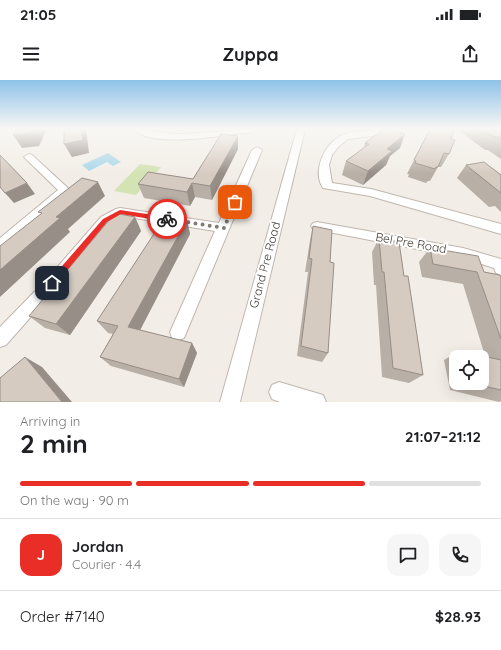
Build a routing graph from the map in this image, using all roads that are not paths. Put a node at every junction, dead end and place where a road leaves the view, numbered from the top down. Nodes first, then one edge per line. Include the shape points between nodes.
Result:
1 (297, 144) edge
2 (336, 144) edge
3 (257, 150) dead end
4 (29, 157) dead end
5 (317, 226) edge
6 (224, 228) junction
7 (501, 229) edge
8 (2, 240) edge
9 (501, 269) edge
10 (178, 332) dead end
11 (0, 339) edge
12 (279, 392) dead end
13 (230, 402) edge
14 (316, 402) edge

1 - 13 street, Grand Pre Road
2 - 7 street via 327,155 324,165 327,186 371,193
3 - 6 street
4 - 8 street via 65,190
5 - 9 street, Bel Pre Road via 463,253 499,264
6 - 10 street
6 - 11 street via 120,212 105,220
12 - 14 street

